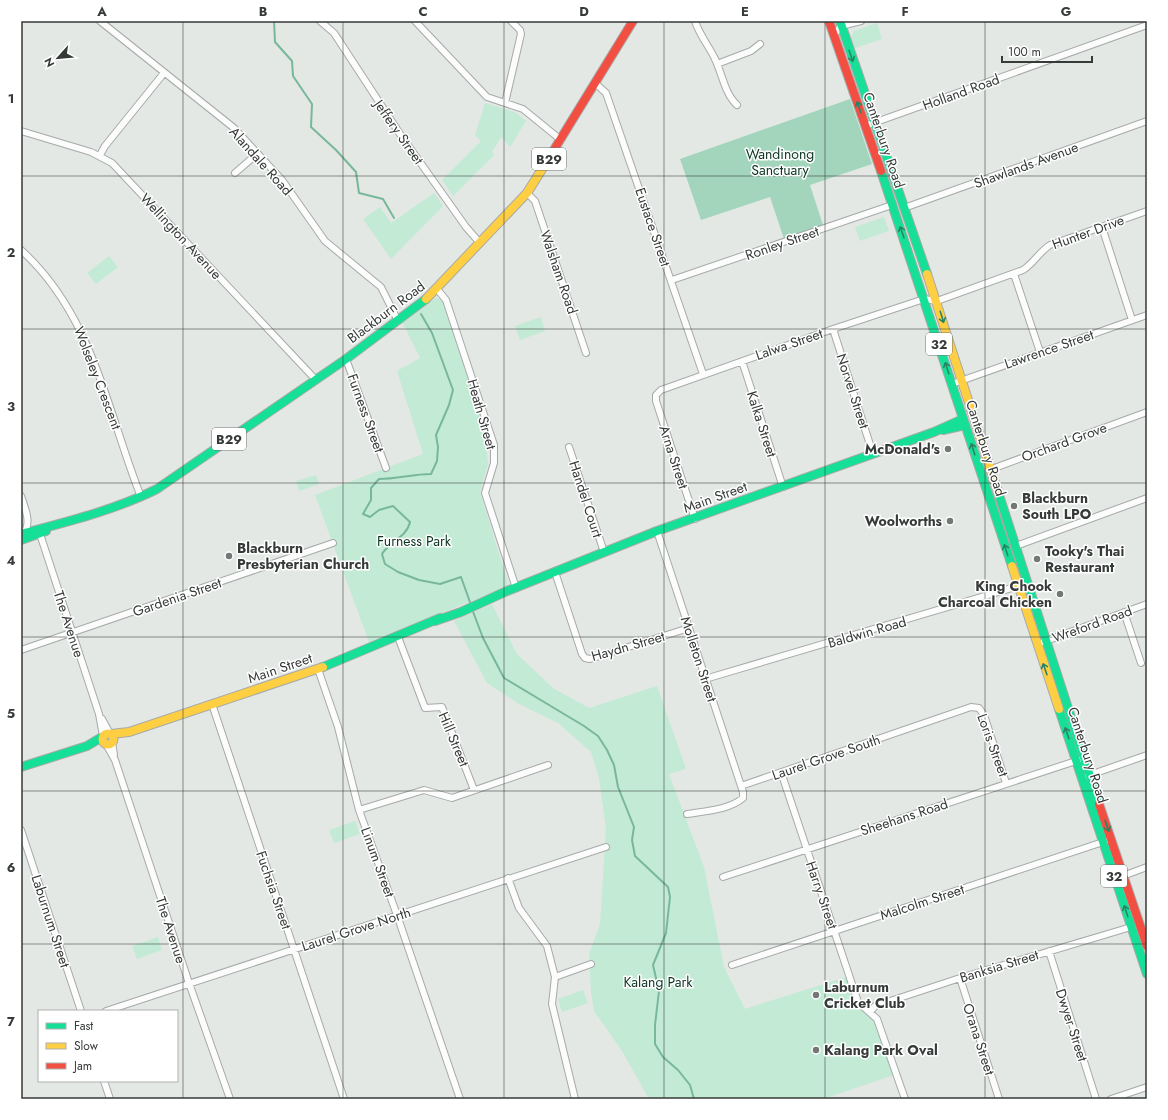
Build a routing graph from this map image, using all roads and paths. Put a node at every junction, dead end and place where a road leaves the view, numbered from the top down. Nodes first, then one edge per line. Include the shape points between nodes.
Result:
1 (100, 21) edge
2 (320, 21) edge
3 (415, 21) edge
4 (511, 21) edge
5 (633, 21) edge
6 (695, 21) edge
7 (829, 21) edge
8 (861, 21) edge
9 (1147, 25) edge
10 (842, 27) edge
11 (834, 35) junction
12 (760, 44) dead end
13 (717, 64) junction
14 (164, 73) junction
15 (596, 84) junction
16 (504, 103) junction
17 (737, 105) dead end
18 (1147, 121) edge
19 (874, 123) junction
20 (865, 126) junction
21 (21, 131) edge
22 (560, 140) junction
23 (257, 154) junction
24 (100, 155) junction
25 (235, 172) dead end
26 (527, 193) junction
27 (892, 205) junction
28 (903, 205) junction
29 (1147, 210) edge
30 (1102, 227) junction
31 (480, 243) junction
32 (21, 250) edge
33 (1014, 274) junction
34 (672, 280) junction
35 (437, 289) junction
36 (924, 299) junction
37 (937, 301) junction
38 (1147, 315) edge
39 (1132, 320) junction
40 (398, 321) junction
41 (833, 329) junction
42 (1040, 352) junction
43 (586, 353) dead end
44 (346, 359) junction
45 (742, 361) junction
46 (703, 374) junction
47 (315, 379) junction
48 (962, 380) junction
49 (952, 384) junction
50 (656, 395) joint
51 (1147, 412) edge
52 (974, 418) junction
53 (964, 422) junction
54 (569, 447) dead end
55 (873, 454) junction
56 (386, 468) dead end
57 (991, 469) junction
58 (981, 472) junction
59 (783, 487) junction
60 (21, 496) edge
61 (141, 497) junction
62 (1147, 498) edge
63 (27, 515) junction
64 (695, 519) junction
65 (38, 530) junction
66 (657, 531) junction
67 (23, 533) edge
68 (21, 540) edge
69 (333, 543) dead end
70 (1016, 546) junction
71 (604, 552) junction
72 (555, 572) junction
73 (1028, 584) junction
74 (1018, 587) junction
75 (516, 588) junction
76 (1147, 604) edge
77 (1124, 612) junction
78 (689, 628) junction
79 (72, 633) junction
80 (398, 637) junction
81 (1046, 640) junction
82 (1037, 644) junction
83 (21, 650) edge
84 (1141, 664) dead end
85 (318, 669) junction
86 (705, 679) junction
87 (212, 704) junction
88 (979, 708) joint
89 (108, 739) junction
90 (1147, 755) edge
91 (1080, 759) junction
92 (548, 765) dead end
93 (21, 767) edge
94 (781, 772) junction
95 (1086, 777) junction
96 (1006, 783) junction
97 (741, 786) junction
98 (474, 790) junction
99 (359, 810) junction
100 (687, 814) dead end
101 (21, 830) edge
102 (1112, 840) junction
103 (1103, 842) junction
104 (606, 847) dead end
105 (807, 849) junction
106 (1147, 867) edge
107 (1124, 876) junction
108 (723, 877) dead end
109 (508, 878) junction
110 (1115, 879) junction
111 (397, 915) junction
112 (1131, 927) junction
113 (834, 931) junction
114 (1147, 946) edge
115 (294, 949) junction
116 (1048, 951) junction
117 (591, 964) dead end
118 (732, 965) dead end
119 (1147, 974) edge
120 (555, 977) junction
121 (960, 978) junction
122 (189, 983) junction
123 (81, 1010) edge
124 (109, 1010) edge
125 (870, 1012) junction
126 (104, 1082) edge
127 (1147, 1088) edge
128 (110, 1099) edge
129 (230, 1099) edge
130 (344, 1099) edge
131 (460, 1099) edge
132 (575, 1099) edge
133 (905, 1099) edge
134 (999, 1099) edge
135 (1096, 1099) edge
136 (1111, 1099) edge

1 - 14 street, Alandale Road
2 - 31 street, Jeffery Street via 334,33 400,134
3 - 16 street via 484,94 490,99
4 - 16 street via 521,34
5 - 15 main road, Blackburn Road / B29
6 - 13 street
7 - 11 main road, Canterbury Road / 32
8 - 10 street
9 - 19 street, Holland Road
10 - 11 street
10 -> 19 main road, Canterbury Road / 32
20 -> 11 main road, Canterbury Road / 32
12 - 13 street via 751,51
13 - 17 street via 727,91
14 - 23 street, Alandale Road via 234,128
14 - 24 street
15 - 22 main road, Blackburn Road / B29
15 - 34 street, Eustace Street via 606,93
16 - 22 street via 523,109
18 - 28 street, Shawlands Avenue
19 - 20 street, Holland Road
19 - 28 main road, Canterbury Road / 32
20 - 27 main road, Canterbury Road / 32
21 - 24 street, Wellington Avenue
22 - 26 main road, Blackburn Road / B29
23 - 25 street
23 - 40 street, Alandale Road via 282,180 324,241 381,287
24 - 47 street, Wellington Avenue via 112,163
26 - 31 main road, Blackburn Road / B29
26 - 43 street, Walsham Road via 535,201
27 - 28 main road
27 - 34 street, Ronley Street
36 -> 27 main road, Canterbury Road / 32
28 - 37 main road, Canterbury Road / 32
29 - 30 street, Hunter Drive
30 - 33 street, Hunter Drive via 1050,245 1043,249 1031,265
30 - 39 street
31 - 35 main road, Blackburn Road / B29
32 - 61 street, Wolseley Crescent via 61,295 85,338
33 - 37 street, Hunter Drive
33 - 42 street
34 - 46 street, Eustace Street
35 - 40 main road, Blackburn Road / B29
35 - 75 street, Heath Street via 446,300 494,445 494,463 485,493
36 - 37 street, Hunter Drive
36 - 41 street, Lalwa Street
49 -> 36 main road, Canterbury Road / 32
37 -> 48 main road, Canterbury Road / 32
38 - 39 street, Lawrence Street
39 - 42 street, Lawrence Street
40 - 44 main road, Blackburn Road / B29
41 - 45 street, Lalwa Street
41 - 55 street, Norvel Street
42 - 48 street, Lawrence Street
44 - 47 main road, Blackburn Road / B29
44 - 56 street, Furness Street
45 - 46 street, Lalwa Street
45 - 59 street, Kalka Street
46 - 50 street, Lalwa Street via 661,390
47 - 61 main road, Blackburn Road / B29 via 157,489
48 - 49 street, Lawrence Street
48 - 52 main road, Canterbury Road / 32
49 - 53 main road, Canterbury Road / 32
50 - 64 street, Arna Street
51 - 57 street, Orchard Grove
52 - 53 main road, Main Street
52 - 57 main road, Canterbury Road / 32
53 - 55 main road, Main Street
58 -> 53 main road, Canterbury Road / 32
54 - 71 street, Handel Court
55 - 59 main road, Main Street
57 - 58 street, Orchard Grove
57 - 70 main road, Canterbury Road / 32
74 -> 58 main road, Canterbury Road / 32
59 - 64 main road, Main Street
60 - 63 street
61 - 65 main road, Blackburn Road / B29
62 - 70 street
63 - 65 street, The Avenue
63 - 67 street via 27,528
64 - 66 main road, Main Street
65 - 67 main road, Blackburn Road / B29
65 - 68 main road, Blackburn Road / B29
65 - 79 street, The Avenue
66 - 71 main road, Main Street
66 - 78 street, Molleton Street
69 - 79 street, Gardenia Street
70 - 73 main road, Canterbury Road / 32
71 - 72 main road, Main Street
72 - 75 main road, Main Street
72 - 78 street, Haydn Street via 585,658 590,659
73 - 74 street, Baldwin Road
73 - 81 main road, Canterbury Road / 32
74 - 82 main road, Canterbury Road / 32
74 - 86 street, Baldwin Road
75 - 80 main road, Main Street
76 - 77 street, Wreford Road
77 - 81 street, Wreford Road
77 - 84 street
78 - 86 street, Molleton Street
79 - 83 street, Gardenia Street
79 - 89 street, The Avenue
80 - 85 main road, Main Street
80 - 98 street, Hill Street via 425,708 442,707
81 - 82 street, Wreford Road
81 - 91 main road, Canterbury Road / 32
91 -> 82 main road, Canterbury Road / 32
85 - 87 main road, Main Street
85 - 99 street, Linum Street via 338,727
86 - 97 street, Molleton Street
87 - 89 main road, Main Street
87 - 115 street, Fuchsia Street
88 - 94 street, Laurel Grove South via 971,707
88 - 96 street, Loris Street via 984,715
89 - 93 main road, Main Street
89 - 122 street, The Avenue
90 - 95 street
91 - 95 main road, Canterbury Road / 32
91 - 96 street, Sheehans Road
92 - 98 street
94 - 97 street, Laurel Grove South
94 - 105 street, Harry Street
95 -> 102 main road, Canterbury Road / 32
95 - 103 main road, Canterbury Road / 32
96 - 105 street, Sheehans Road
97 - 100 street via 743,798 738,802
98 - 99 street via 452,798 424,790
99 - 111 street, Linum Street
101 - 123 street, Laburnum Street
102 - 103 street, Malcolm Street
102 - 107 main road, Canterbury Road / 32
103 - 110 main road, Canterbury Road / 32
103 - 113 street, Malcolm Street
104 - 109 street, Laurel Grove North
105 - 108 street, Sheehans Road
105 - 113 street, Harry Street
106 - 107 street
107 - 110 street
107 - 114 main road, Canterbury Road / 32
109 - 111 street, Laurel Grove North
109 - 120 street via 519,908 547,946
112 -> 110 main road, Canterbury Road / 32
111 - 115 street, Laurel Grove North
111 - 131 street, Linum Street
112 - 116 street, Banksia Street
112 - 119 main road, Canterbury Road / 32
113 - 118 street, Malcolm Street
113 - 125 street, Harry Street via 858,1002
115 - 122 street, Laurel Grove North
115 - 130 street, Fuchsia Street
116 - 121 street, Banksia Street
116 - 135 street, Dwyer Street
117 - 120 street
120 - 132 street via 552,1004
121 - 125 street, Banksia Street via 875,1006
121 - 134 street, Orana Street
122 - 124 street, Laurel Grove North
122 - 129 street, The Avenue
125 - 133 street, Harry Street via 877,1019
126 - 128 street
127 - 136 street

